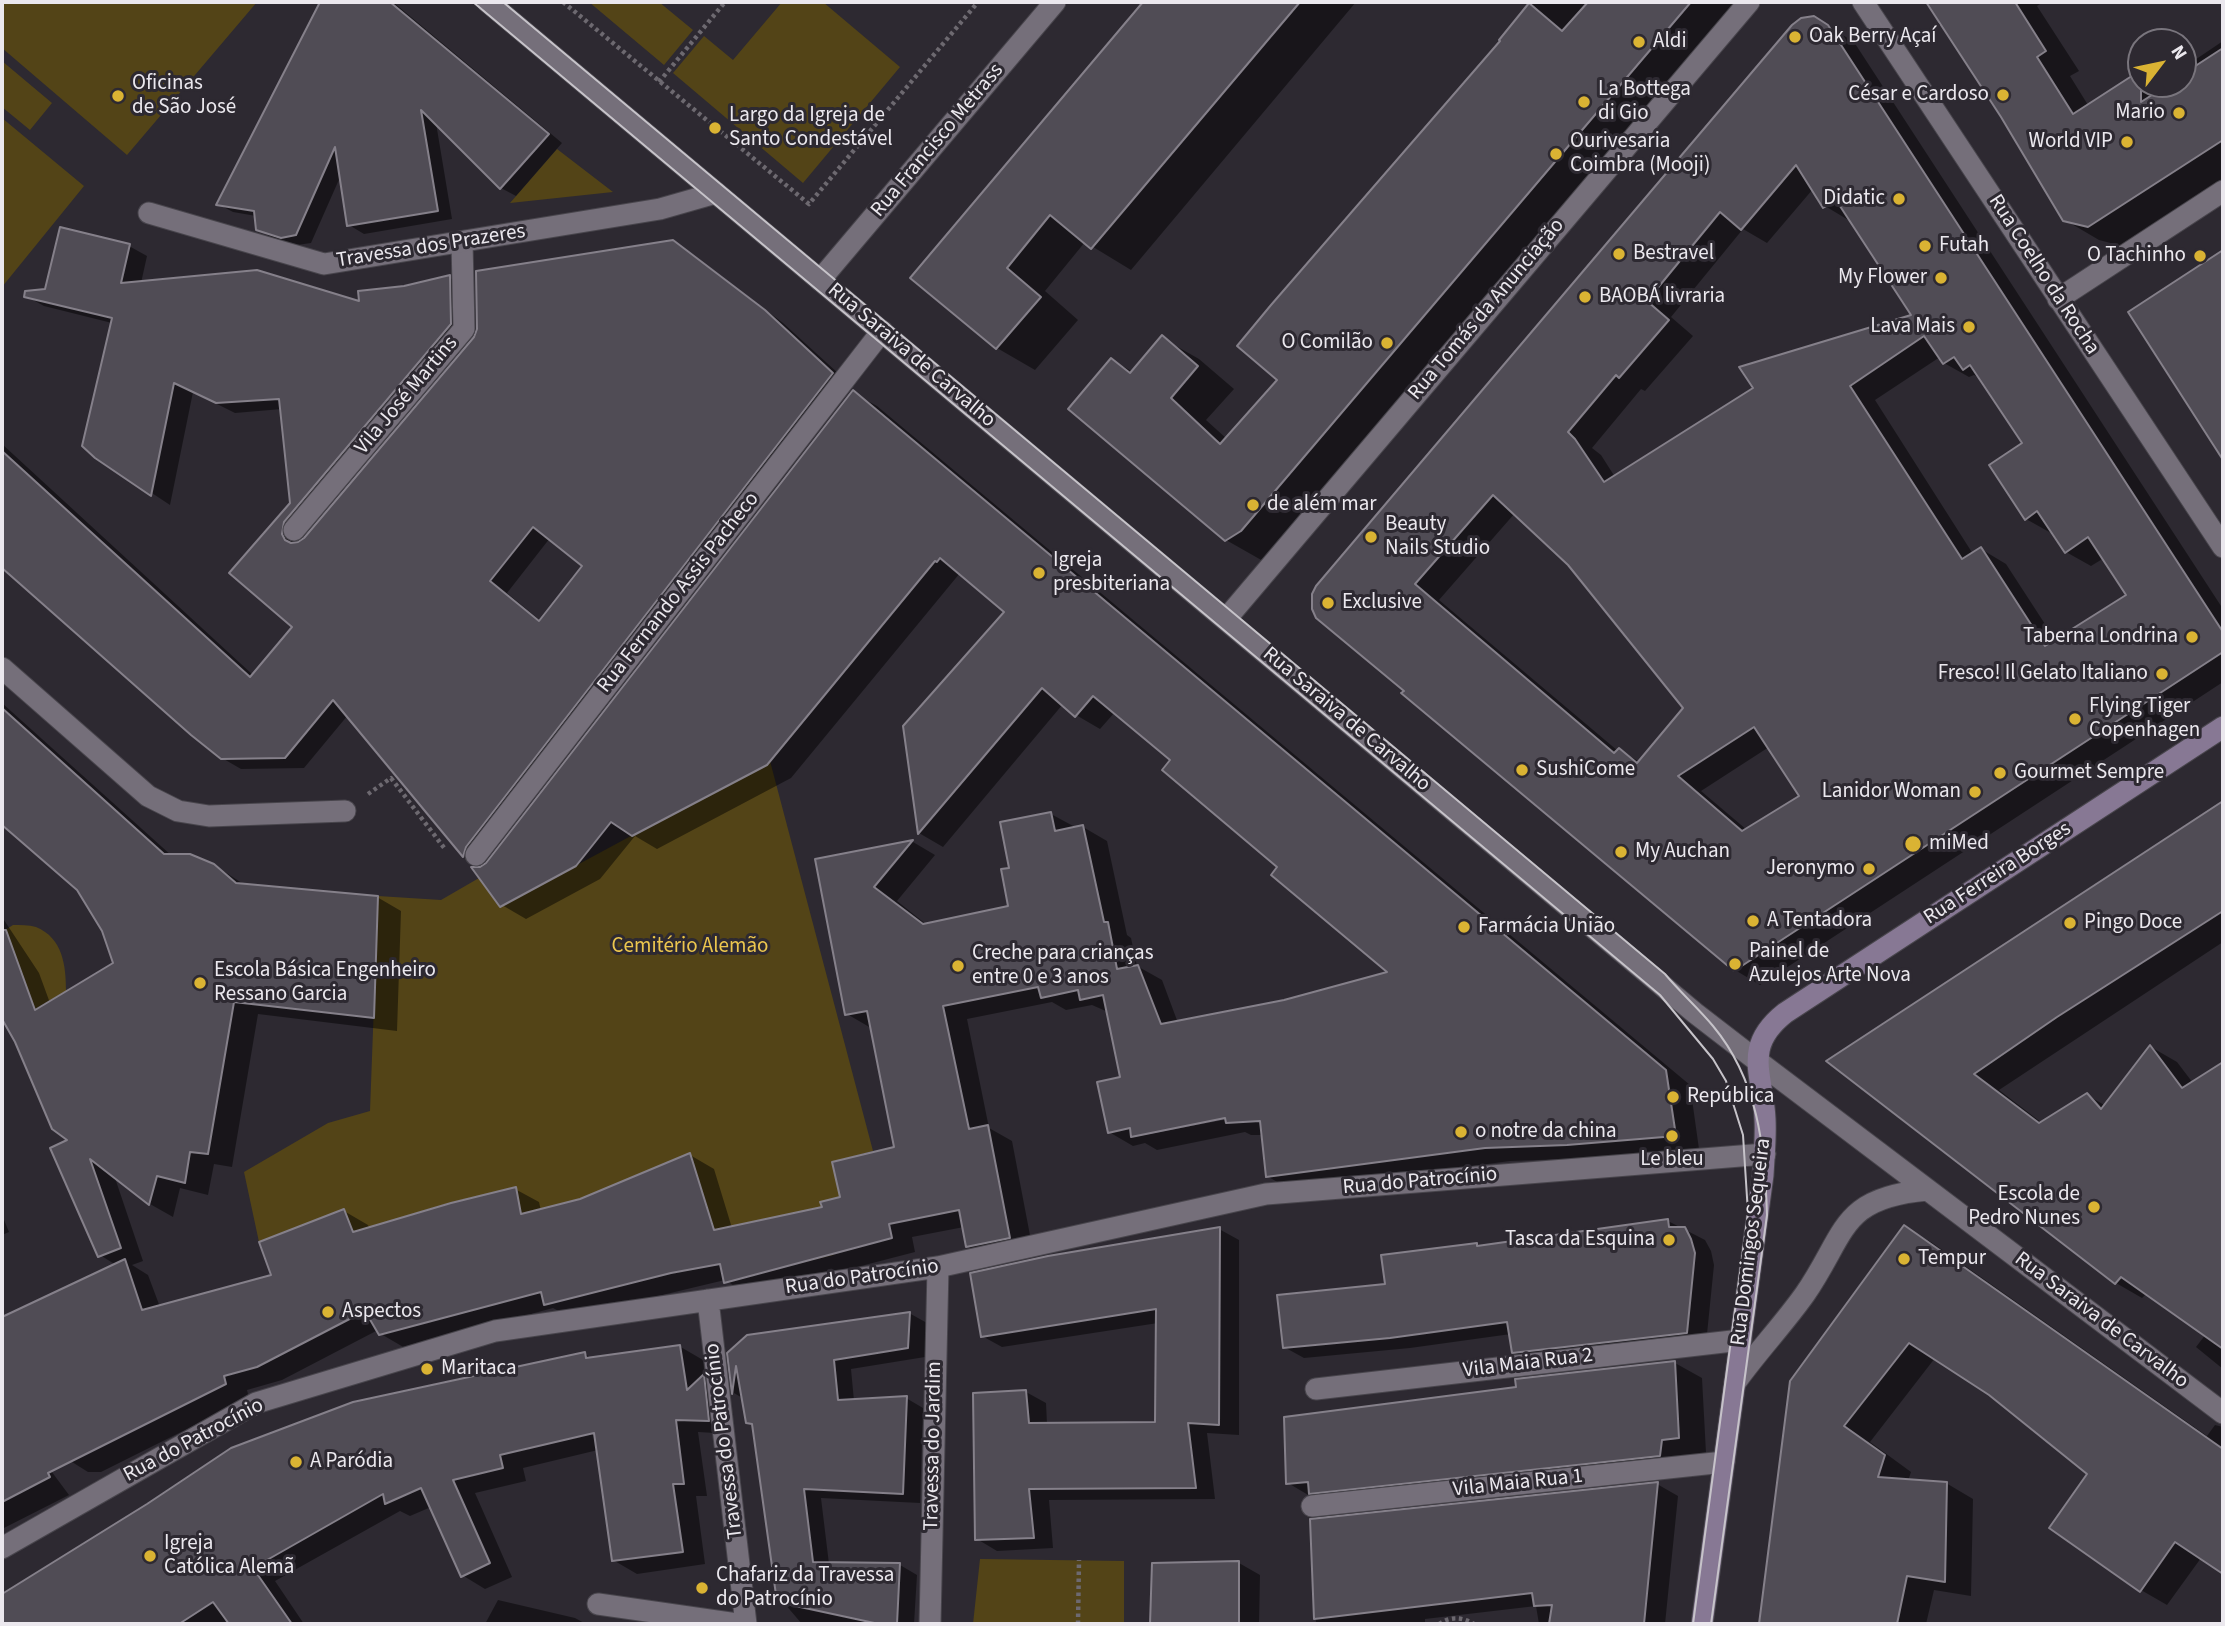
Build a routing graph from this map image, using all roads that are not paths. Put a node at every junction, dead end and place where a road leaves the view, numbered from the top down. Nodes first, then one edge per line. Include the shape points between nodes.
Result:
1 (488, 2) edge
2 (1055, 2) edge
3 (1749, 2) edge
4 (1863, 2) edge
5 (2223, 191) edge
6 (716, 193) junction
7 (149, 213) dead end
8 (461, 242) junction
9 (820, 280) junction
10 (2059, 299) junction
11 (882, 331) junction
12 (294, 530) dead end
13 (2223, 548) edge
14 (1226, 620) junction
15 (2, 668) edge
16 (2223, 727) edge
17 (345, 811) road end
18 (476, 855) dead end
19 (1756, 1060) junction
20 (1765, 1154) junction
21 (1927, 1190) junction
22 (938, 1268) junction
23 (708, 1300) junction
24 (1741, 1339) junction
25 (1735, 1383) junction
26 (1317, 1389) dead end
27 (2223, 1413) edge
28 (1724, 1462) junction
29 (1312, 1506) dead end
30 (2, 1548) edge
31 (598, 1604) dead end
32 (737, 1624) edge
33 (746, 1624) edge
34 (930, 1624) edge
35 (1702, 1624) edge

1 - 6 street, Rua Saraiva de Carvalho
2 - 9 street, Rua Francisco Metrass
3 - 14 street, Rua Tomás da Anunciação
4 - 10 street, Rua Coelho da Rocha
5 - 10 street
6 - 8 street, Travessa dos Prazeres via 660,209
6 - 9 street, Rua Saraiva de Carvalho
7 - 8 street, Travessa dos Prazeres via 324,264
8 - 12 street, Vila José Martins via 464,329
9 - 11 street, Rua Saraiva de Carvalho
10 - 13 street, Rua Coelho da Rocha
11 - 14 street, Rua Saraiva de Carvalho
11 - 18 street, Rua Fernando Assis Pacheco
14 - 19 street, Rua Saraiva de Carvalho
15 - 17 street via 148,796 178,811 209,816
16 - 19 main road, Rua Ferreira Borges via 1785,1013 1765,1033
19 - 20 main road, Rua Domingos Sequeira via 1765,1117
19 - 21 street, Rua Saraiva de Carvalho
20 - 22 street, Rua do Patrocínio via 1266,1194
20 - 24 main road, Rua Domingos Sequeira
21 - 25 street, Rua Domingos Sequeira via 1875,1200 1844,1227 1805,1293
21 - 27 street, Rua Saraiva de Carvalho
22 - 23 street, Rua do Patrocínio
22 - 34 street, Travessa do Jardim
23 - 30 street, Rua do Patrocínio via 495,1331 256,1404
23 - 33 street, Travessa do Patrocínio
24 - 25 main road, Rua Domingos Sequeira
24 - 26 street, Vila Maia Rua 2
25 - 28 main road, Rua Domingos Sequeira
28 - 29 street, Vila Maia Rua 1
28 - 35 main road, Rua Domingos Sequeira
31 - 32 street

